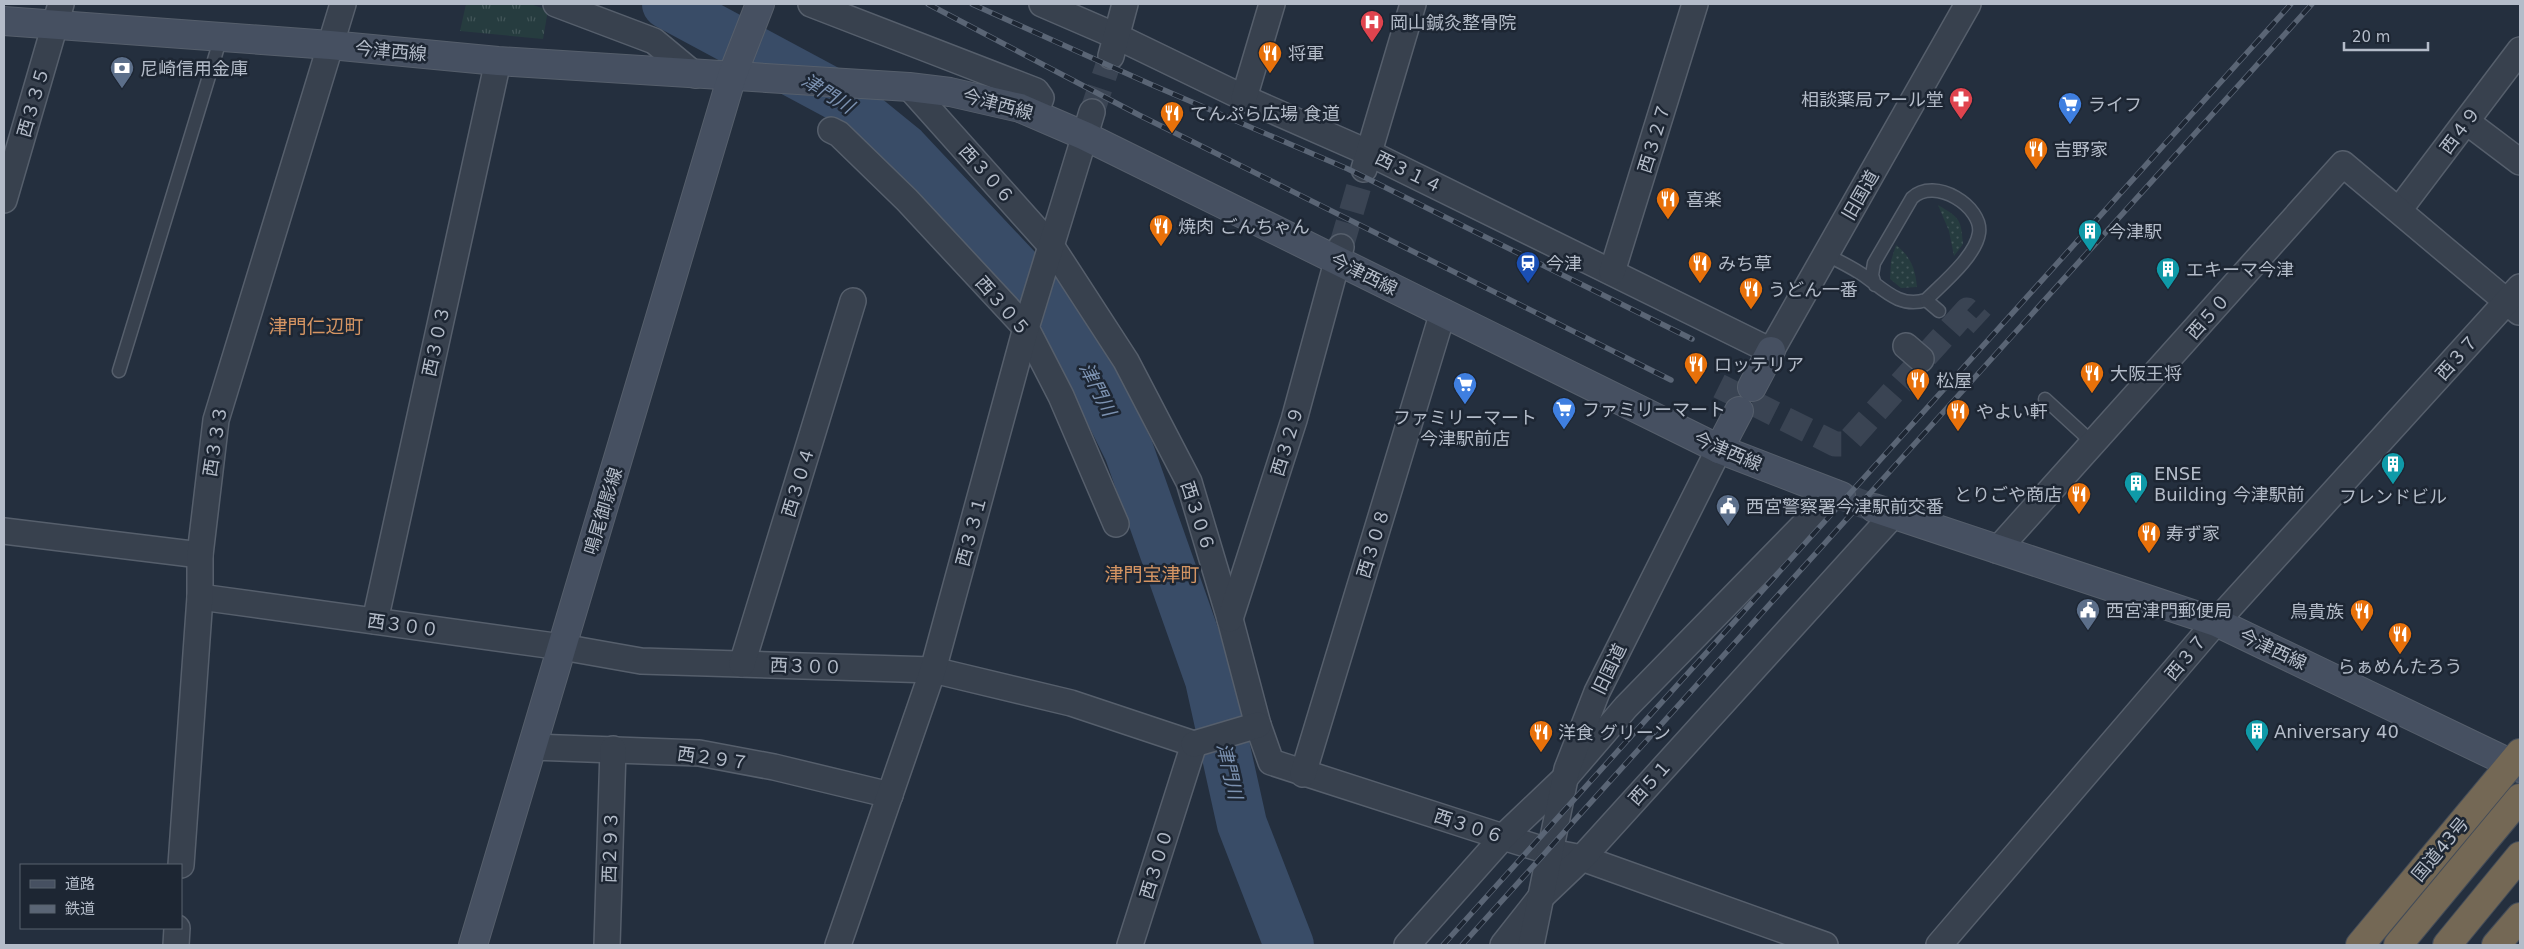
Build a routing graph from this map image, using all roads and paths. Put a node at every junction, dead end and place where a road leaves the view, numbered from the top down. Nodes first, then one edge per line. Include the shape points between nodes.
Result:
1 (343, 4) edge
2 (556, 4) edge
3 (811, 4) edge
4 (1042, 4) edge
5 (1126, 4) edge
6 (1272, 4) edge
7 (1414, 4) edge
8 (1695, 4) edge
9 (1968, 4) edge
10 (759, 8) edge
11 (58, 15) edge
12 (4, 22) edge
13 (221, 37) junction
14 (330, 45) junction
15 (1113, 46) junction
16 (2520, 50) edge
17 (498, 61) junction
18 (734, 70) junction
19 (695, 75) junction
20 (909, 87) junction
21 (1244, 98) junction
22 (1035, 113) junction
23 (2467, 122) junction
24 (1088, 124) junction
25 (831, 130) dead end
26 (1367, 161) junction
27 (2520, 162) edge
28 (4, 200) edge
29 (2399, 210) junction
30 (1339, 254) junction
31 (1825, 254) junction
32 (1050, 255) junction
33 (1612, 272) junction
34 (1875, 285) junction
35 (1926, 300) junction
36 (2516, 300) edge
37 (853, 301) dead end
38 (1939, 311) dead end
39 (1443, 312) junction
40 (1026, 328) junction
41 (1771, 351) junction
42 (119, 371) dead end
43 (1752, 387) dead end
44 (2045, 399) dead end
45 (1739, 411) dead end
46 (2094, 444) junction
47 (1719, 449) junction
48 (1838, 495) joint
49 (1884, 511) joint
50 (1116, 524) dead end
51 (4, 531) edge
52 (1998, 550) junction
53 (200, 555) junction
54 (200, 597) junction
55 (1230, 619) junction
56 (375, 621) junction
57 (2216, 622) junction
58 (562, 647) junction
59 (742, 664) junction
60 (933, 670) junction
61 (1258, 725) junction
62 (1194, 744) junction
63 (532, 747) junction
64 (612, 749) junction
65 (2518, 761) edge
66 (1303, 774) junction
67 (1565, 778) junction
68 (890, 795) junction
69 (2520, 798) edge
70 (1503, 837) junction
71 (1551, 852) junction
72 (2520, 856) edge
73 (1582, 858) junction
74 (181, 864) edge
75 (1540, 898) junction
76 (2520, 917) edge
77 (177, 929) edge
78 (1515, 941) edge
79 (2501, 944) edge
80 (176, 945) edge
81 (473, 945) edge
82 (606, 945) edge
83 (838, 945) edge
84 (1130, 945) edge
85 (1407, 945) edge
86 (1490, 945) edge
87 (1825, 945) edge
88 (1939, 945) edge
89 (2360, 945) edge
90 (2398, 945) edge
91 (2447, 945) edge

1 - 14 street, 西３３３
2 - 19 street via 654,41
3 - 22 street via 1036,91 1041,98
4 - 15 street, 西３１４
5 - 15 street
6 - 21 street
7 - 26 street
8 - 33 street, 西３２７
9 - 31 street, 旧国道
10 - 18 street, 鳴尾御影線
11 - 12 street, 今津西線
11 - 13 street, 今津西線
11 - 28 street, 西３３５
13 - 14 street, 今津西線
13 - 42 lane
14 - 17 street, 今津西線
14 - 53 street, 西３３３ via 216,420
15 - 21 street, 西３１４
16 - 23 street, 西４９
17 - 19 street, 今津西線
17 - 56 street, 西３０３
18 - 19 street, 今津西線
18 - 20 street, 今津西線 via 778,78
18 - 58 street, 鳴尾御影線
20 - 22 street, 今津西線 via 997,102
20 - 32 street, 西３０６
21 - 26 street, 西３１４
22 - 24 street, 今津西線
23 - 27 street
23 - 29 street, 西４９
24 - 30 street, 今津西線
24 - 32 street, 西３３１
25 - 40 street, 西３０５ via 907,200
26 - 33 street, 西３１４
29 - 36 street, 西５０
29 - 46 street, 西５０ via 2343,164
30 - 39 street, 今津西線
30 - 55 street, 西３２９ via 1294,420
31 - 34 lane
31 - 41 street, 旧国道
32 - 40 street, 西３３１
32 - 55 street, 西３０６ via 1126,360 1189,482
33 - 41 street, 西３１４
34 - 35 lane via 1901,301
34 - 35 lane via 1872,276 1874,263 1912,198 1923,190 1946,192 1976,218 1979,234 1965,259
35 - 38 lane
36 - 57 street, 西３７
37 - 59 street, 西３０４
39 - 47 street, 今津西線
39 - 66 street, 西３０８
40 - 50 street, 西３０５ via 1061,396
40 - 60 street, 西３３１
41 - 43 street, 旧国道
44 - 46 lane
45 - 47 street, 旧国道
46 - 52 street, 西５０
47 - 48 street, 今津西線
47 - 67 street, 旧国道 via 1597,692
48 - 67 street via 1626,707
49 - 52 street, 今津西線
49 - 73 street, 西５１
51 - 53 street
52 - 57 street, 今津西線
53 - 54 street, 西３３３
54 - 56 street, 西３００
54 - 74 street, 西３３３
55 - 61 street, 西３０６
56 - 58 street, 西３００
57 - 65 street, 今津西線
57 - 88 street, 西３７
58 - 59 street, 西３００ via 641,660
58 - 63 street, 鳴尾御影線
59 - 60 street, 西３００
60 - 62 street, 西３００ via 1071,704
60 - 68 street, 西３３１
61 - 62 street
61 - 66 street, 西３０６ via 1271,762
62 - 84 street, 西３００
63 - 64 street, 西２９７
63 - 81 street, 鳴尾御影線
64 - 68 street, 西２９７ via 699,753
64 - 82 street, 西２９３
65 - 89 highway, 国道43号
66 - 70 street, 西３０６
67 - 70 street
67 - 71 street, 旧国道
68 - 83 street, 西３３１
69 - 90 highway
70 - 71 street, 西３０６
70 - 85 street
71 - 73 street, 西３０６
71 - 75 street, 旧国道
72 - 91 highway
73 - 75 street, 西５１
73 - 87 street
75 - 78 street, 旧国道
76 - 79 highway
77 - 80 street
78 - 86 street via 1494,940

